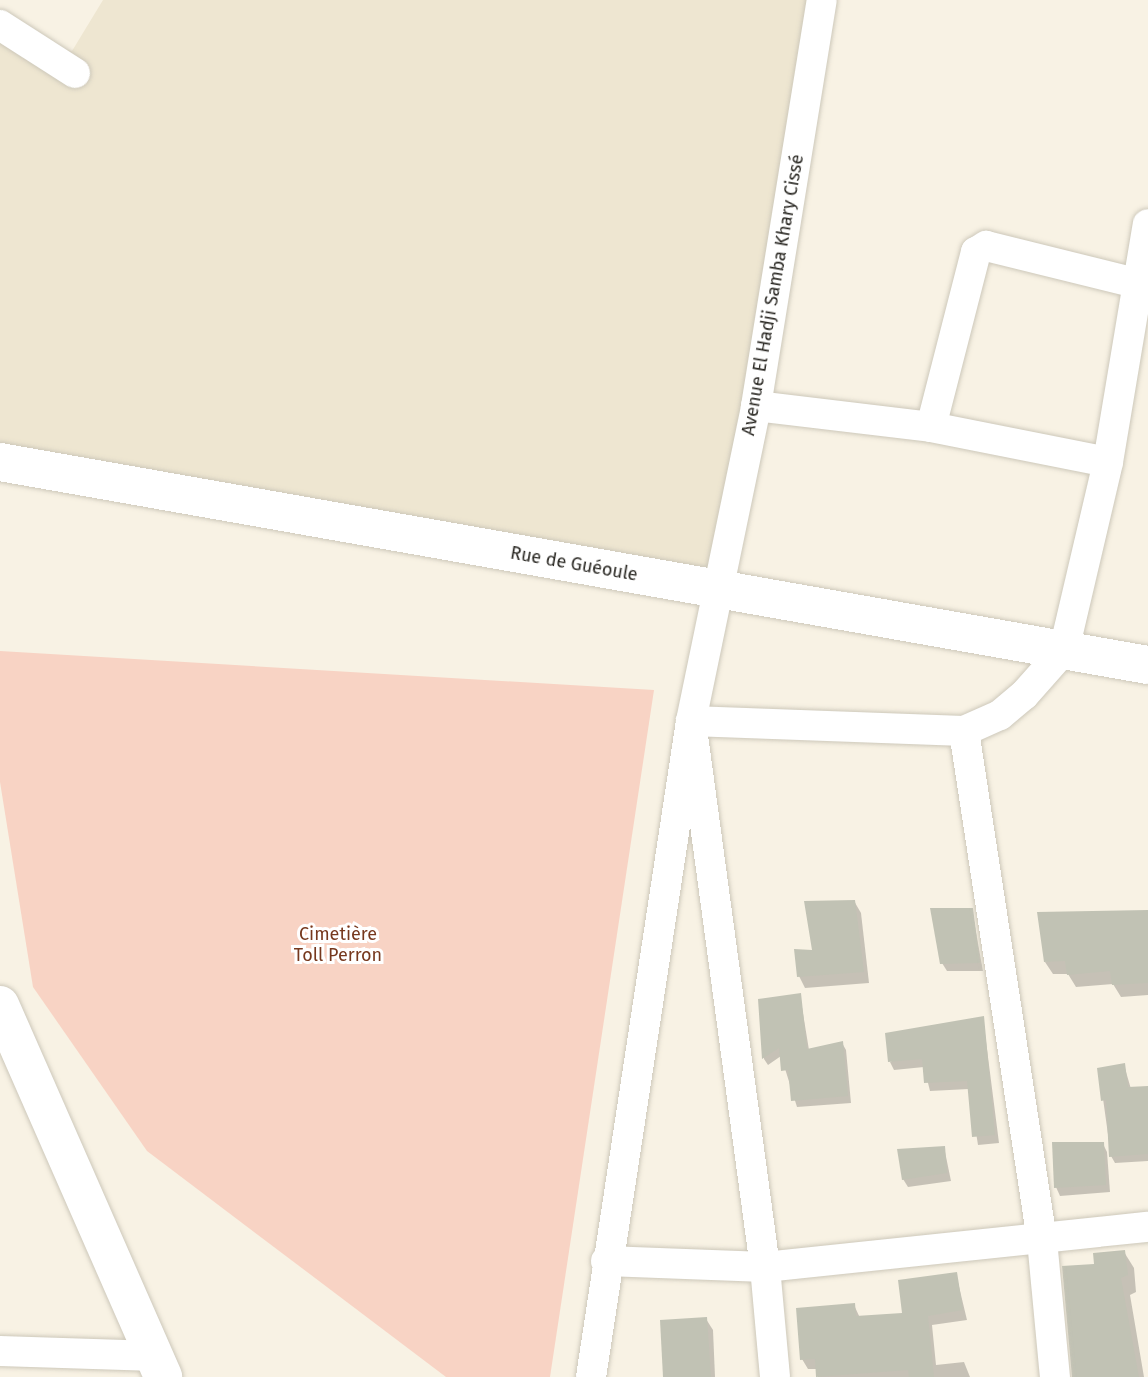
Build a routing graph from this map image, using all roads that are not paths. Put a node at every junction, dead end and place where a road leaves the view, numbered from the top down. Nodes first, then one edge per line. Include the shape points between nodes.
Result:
1 (822, 0) edge
2 (0, 25) edge
3 (75, 73) dead end
4 (1148, 225) edge
5 (1139, 284) junction
6 (756, 406) junction
7 (931, 427) junction
8 (0, 462) edge
9 (1108, 462) junction
10 (720, 590) junction
11 (1064, 650) junction
12 (1148, 665) edge
13 (691, 721) junction
14 (964, 732) junction
15 (0, 1005) edge
16 (1148, 1227) edge
17 (1042, 1240) junction
18 (606, 1261) junction
19 (765, 1267) junction
20 (0, 1351) edge
21 (159, 1366) edge
22 (591, 1377) edge
23 (775, 1377) edge
24 (1055, 1377) edge

1 - 6 street, Avenue El Hadji Samba Khary Cissé
2 - 3 street
4 - 5 street
5 - 7 street via 986,246 976,252
5 - 9 street
6 - 7 street
6 - 10 street, Avenue El Hadji Samba Khary Cissé
7 - 9 street
8 - 10 main road, Rue de Guéoule
9 - 11 street
10 - 11 main road, Rue de Guéoule
10 - 13 street, Avenue El Hadji Samba Khary Cissé
11 - 12 main road, Rue de Guéoule
11 - 14 street via 1000,715
13 - 14 street
13 - 18 street, Avenue El Hadji Samba Khary Cissé
13 - 19 street
14 - 17 street
15 - 21 main road
16 - 17 street
17 - 19 street
17 - 24 street
18 - 19 street
18 - 22 street, Avenue El Hadji Samba Khary Cissé
19 - 23 street
20 - 21 street

